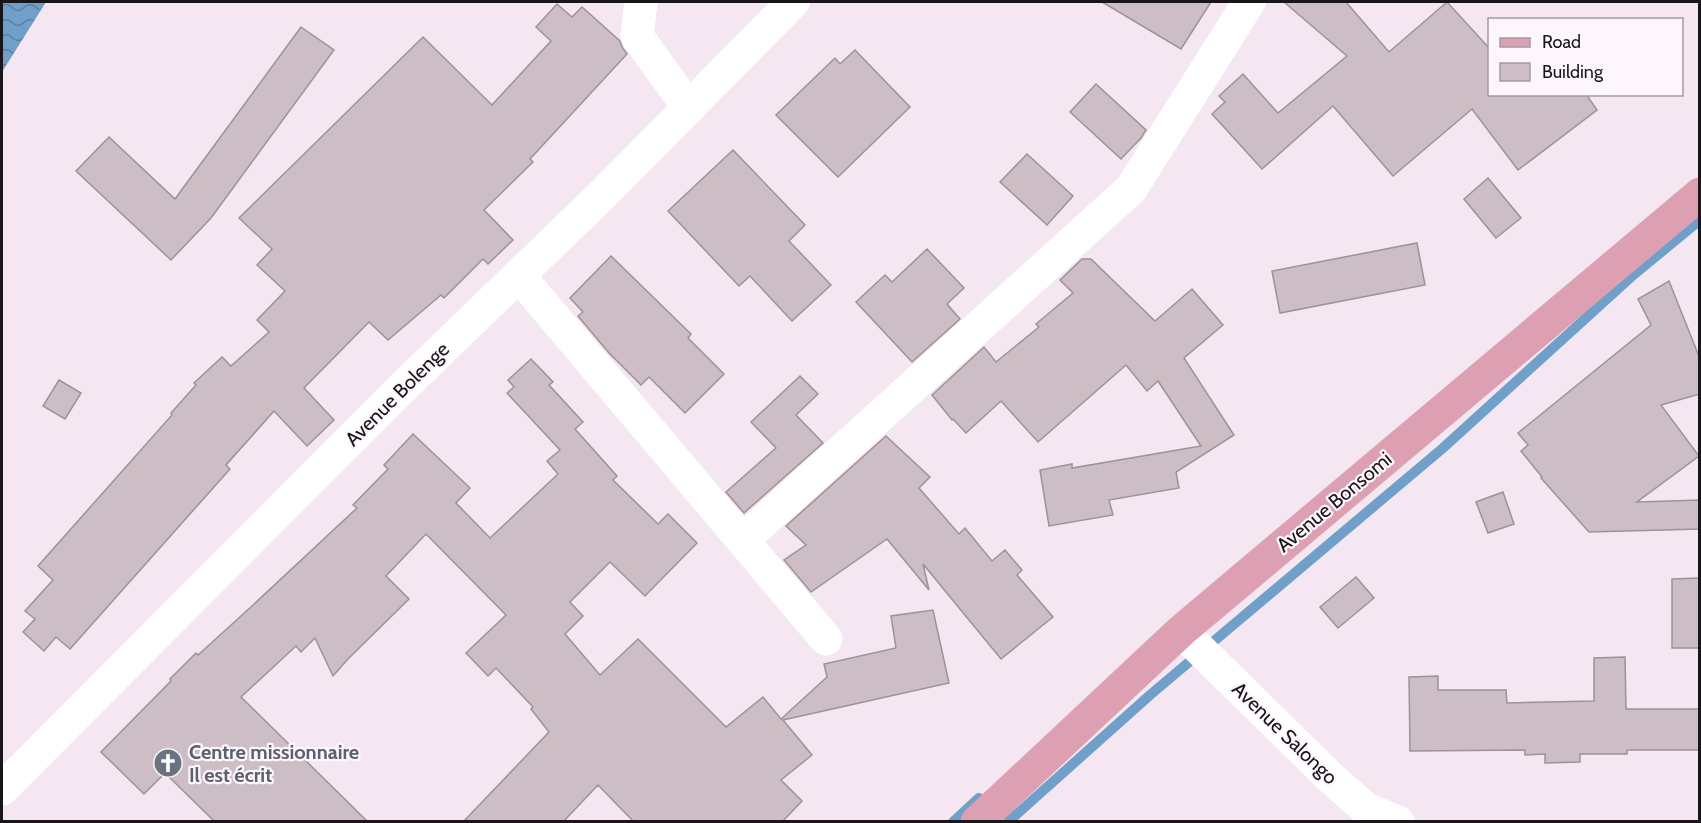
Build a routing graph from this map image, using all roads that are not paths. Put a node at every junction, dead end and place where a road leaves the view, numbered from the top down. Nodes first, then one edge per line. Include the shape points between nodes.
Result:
1 (641, 2) edge
2 (793, 2) edge
3 (1249, 2) edge
4 (689, 108) junction
5 (1695, 204) edge
6 (519, 276) junction
7 (743, 540) junction
8 (1181, 631) junction
9 (826, 639) dead end
10 (2, 789) edge
11 (977, 822) edge
12 (1398, 822) edge

1 - 4 street via 637,36
2 - 4 street, Avenue Bolenge
3 - 7 street via 1131,189
4 - 6 street, Avenue Bolenge
5 - 8 main road, Avenue Bonsomi
6 - 7 street
6 - 10 street, Avenue Bolenge
7 - 9 street
8 - 11 main road, Avenue Bonsomi
8 - 12 street, Avenue Salongo via 1366,809

